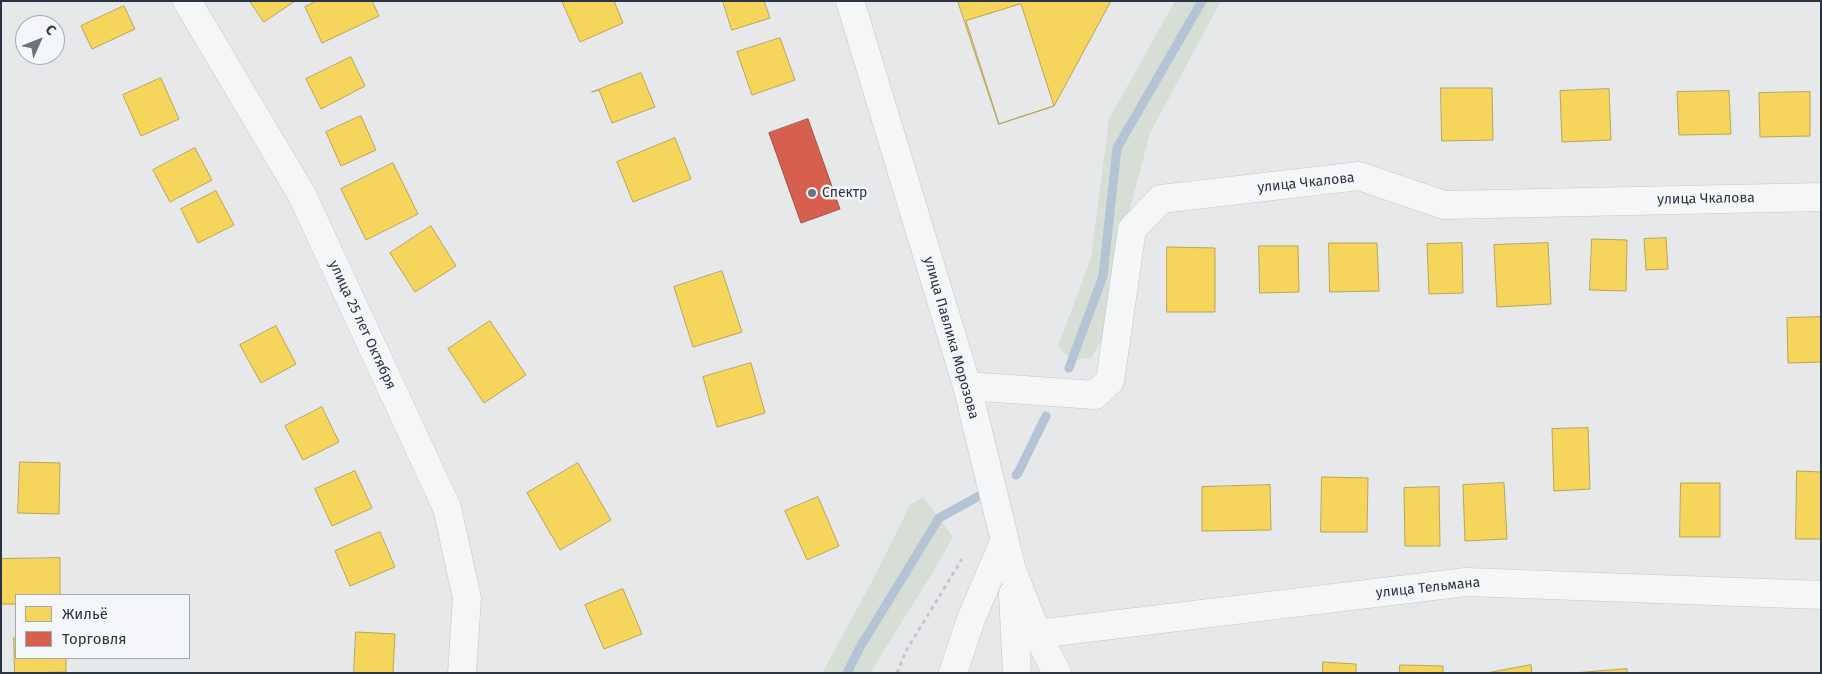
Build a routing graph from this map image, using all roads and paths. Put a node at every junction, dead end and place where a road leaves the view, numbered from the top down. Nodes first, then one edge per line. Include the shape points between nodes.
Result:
1 (187, 1) edge
2 (850, 1) edge
3 (1821, 197) edge
4 (967, 386) junction
5 (1004, 542) junction
6 (965, 554) dead end
7 (1012, 570) junction
8 (1821, 595) edge
9 (1037, 634) junction
10 (462, 673) edge
11 (897, 673) edge
12 (953, 673) edge
13 (1017, 673) edge
14 (1057, 673) edge

1 - 10 street, улица 25 лет Октября via 302,195 447,508 467,598
2 - 4 street, улица Павлика Морозова
3 - 4 street, улица Чкалова via 1444,205 1359,176 1161,199 1132,229 1110,381 1095,395
4 - 5 street, улица Павлика Морозова
5 - 7 street, улица Павлика Морозова
5 - 12 street via 971,619
6 - 11 path via 906,651
7 - 9 street, улица Павлика Морозова
7 - 13 street
8 - 9 street, улица Тельмана via 1466,582
9 - 14 street, улица Павлика Морозова

